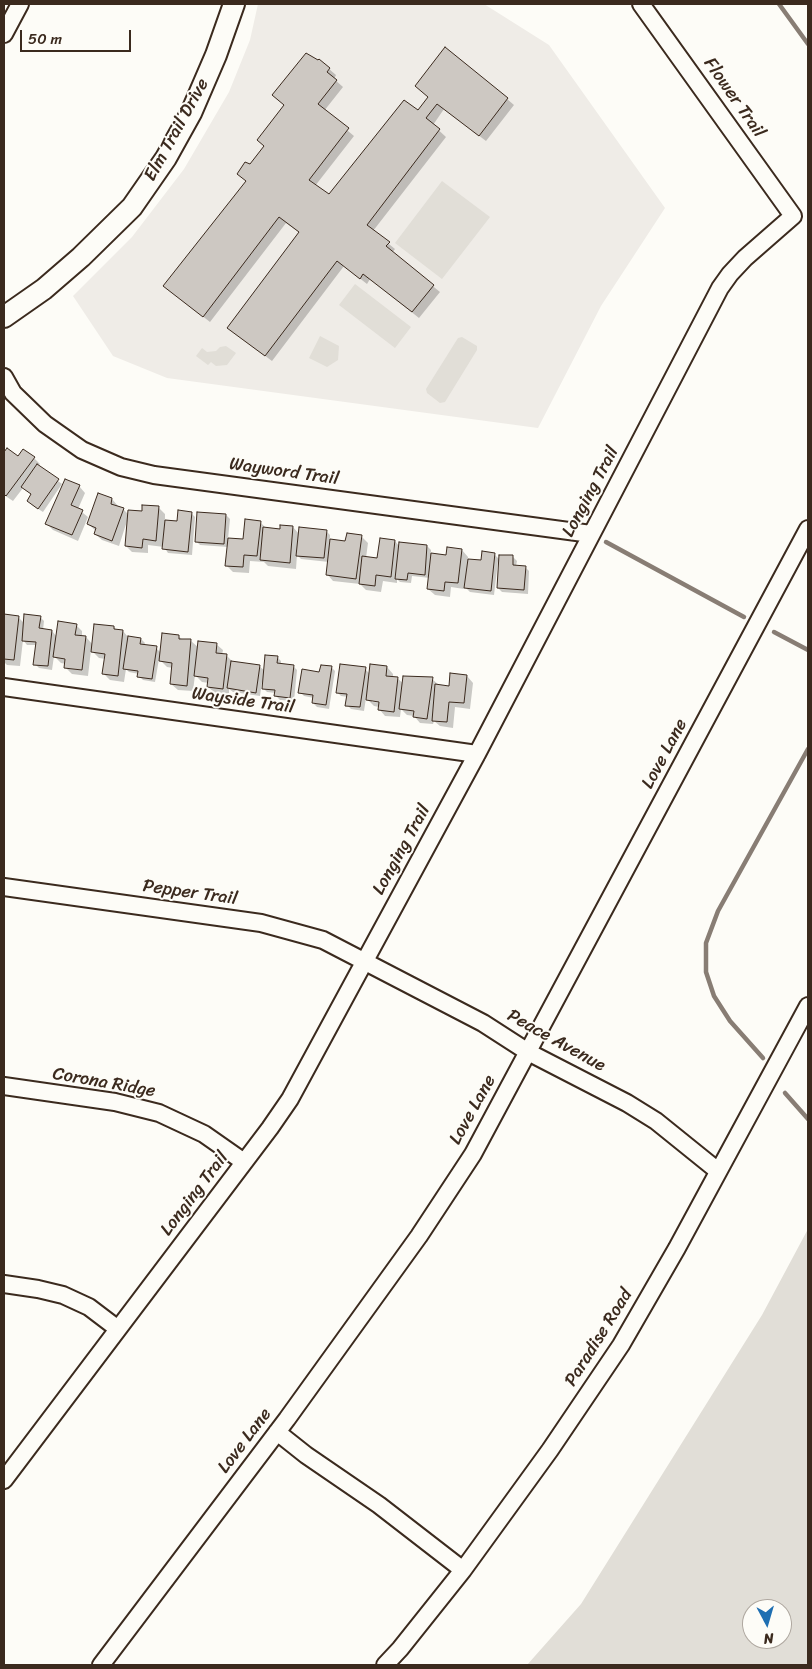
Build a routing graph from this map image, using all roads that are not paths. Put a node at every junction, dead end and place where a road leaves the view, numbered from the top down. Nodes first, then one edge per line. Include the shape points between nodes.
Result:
1 (20, 4) edge
2 (234, 4) edge
3 (641, 4) edge
4 (4, 34) edge
5 (793, 216) joint
6 (4, 317) edge
7 (4, 376) edge
8 (808, 529) edge
9 (592, 534) junction
10 (4, 687) edge
11 (477, 754) junction
12 (4, 887) edge
13 (364, 961) junction
14 (808, 1006) edge
15 (528, 1052) junction
16 (4, 1086) edge
17 (244, 1162) junction
18 (718, 1171) junction
19 (4, 1284) edge
20 (118, 1329) junction
21 (276, 1432) junction
22 (4, 1480) edge
23 (463, 1570) junction
24 (101, 1665) edge
25 (385, 1665) edge

1 - 4 street
2 - 6 street, Elm Trail Drive via 191,113 166,158 132,207 44,289
3 - 5 street, Flower Trail
5 - 9 street, Longing Trail via 745,258 720,288
7 - 9 street, Wayword Trail via 14,393 45,424 82,450 121,467 154,475
8 - 15 street, Love Lane
9 - 11 street, Longing Trail
10 - 11 street, Wayside Trail
11 - 13 street, Longing Trail
12 - 13 street, Pepper Trail via 261,923 323,940
13 - 15 street, Peace Avenue via 483,1023
13 - 17 street, Longing Trail via 290,1098
14 - 18 street, Paradise Road
15 - 18 street, Peace Avenue via 656,1121
15 - 21 street, Love Lane via 473,1154 419,1236
16 - 17 street, Corona Ridge via 115,1102 159,1113 204,1134
17 - 20 street, Longing Trail
18 - 23 street, Paradise Road via 621,1345
19 - 20 street via 63,1295 88,1307
20 - 22 street, Longing Trail
21 - 23 street
21 - 24 street, Love Lane
23 - 25 street, Paradise Road

